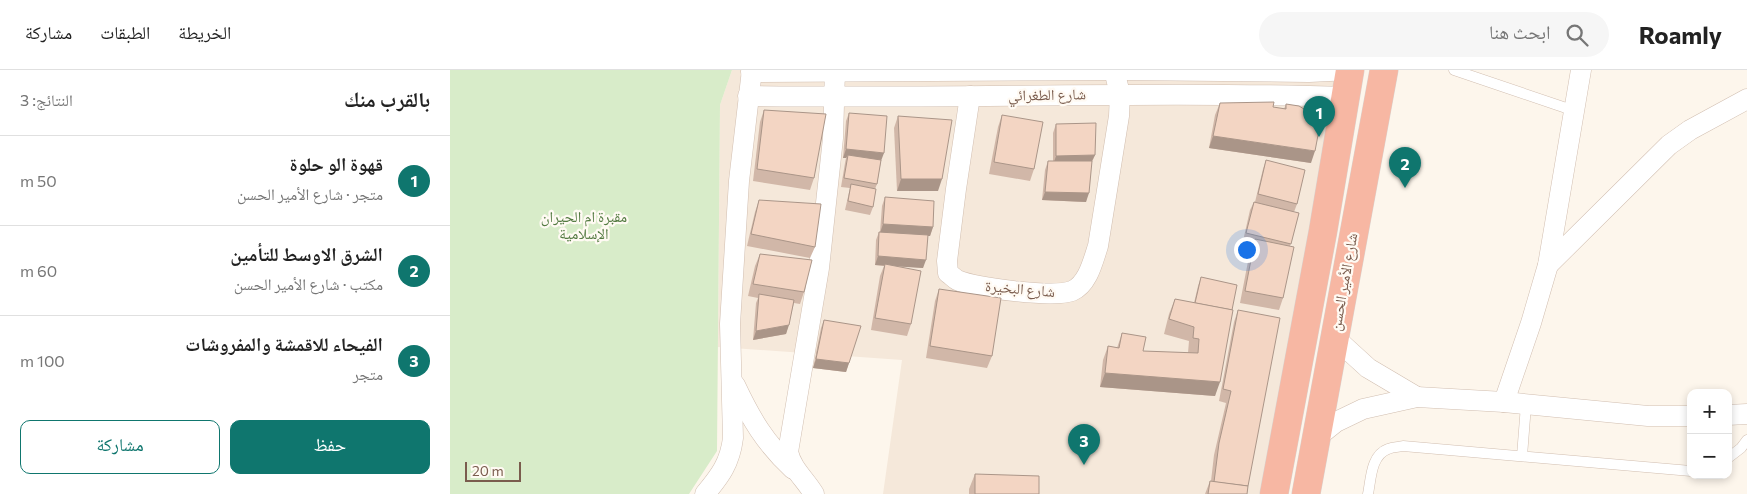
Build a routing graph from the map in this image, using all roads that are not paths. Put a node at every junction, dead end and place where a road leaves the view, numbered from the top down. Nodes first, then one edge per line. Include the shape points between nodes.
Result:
1 (1110, 70) edge
2 (1114, 70) edge
3 (1119, 70) edge
4 (1350, 70) edge
5 (1384, 70) edge
6 (1454, 70) edge
7 (1581, 70) edge
8 (751, 71) edge
9 (835, 71) edge
10 (1120, 94) junction
11 (748, 96) junction
12 (970, 96) junction
13 (835, 97) junction
14 (1346, 97) junction
15 (1747, 99) edge
16 (1575, 111) junction
17 (1548, 265) junction
18 (1334, 337) junction
19 (731, 377) junction
20 (1417, 397) junction
21 (1504, 402) junction
22 (1526, 405) junction
23 (1747, 414) edge
24 (1732, 415) edge
25 (1687, 416) edge
26 (1316, 438) junction
27 (1747, 440) edge
28 (1732, 455) edge
29 (1522, 456) junction
30 (1687, 471) edge
31 (796, 472) junction
32 (705, 494) edge
33 (814, 494) edge
34 (1274, 494) edge
35 (1306, 494) edge
36 (1368, 494) edge

1 - 9 street, شارع الطغرائي
2 - 10 street, شارع البخيرة
3 - 4 street
4 - 14 highway, شارع الأمير الحسن
5 - 18 highway, شارع الأمير الحسن
6 - 16 lane
7 - 16 street
8 - 9 street, شارع الطغرائي
8 - 11 street
9 - 13 street
10 - 12 street, شارع الطغرائي
10 - 12 street, شارع البخيرة via 1117,135 1098,246 1084,280 1072,291 1053,294 972,284 948,273
10 - 14 street, شارع الطغرائي
11 - 13 street, شارع الطغرائي
11 - 19 street via 730,324
12 - 13 street, شارع الطغرائي
13 - 31 street via 819,268 789,446 790,460
14 - 34 highway, شارع الأمير الحسن
15 - 17 street via 1669,145
16 - 17 street
17 - 21 street
18 - 20 street via 1368,368
18 - 26 highway, شارع الأمير الحسن
19 - 31 street via 759,431
19 - 32 street via 732,450 720,476
20 - 21 street
20 - 26 street via 1363,409 1336,422
21 - 22 street
22 - 25 street via 1648,416
22 - 29 lane
23 - 24 street
26 - 35 highway, شارع الأمير الحسن
27 - 28 lane
29 - 30 lane
29 - 36 lane via 1404,446 1387,449 1377,457
31 - 33 street

